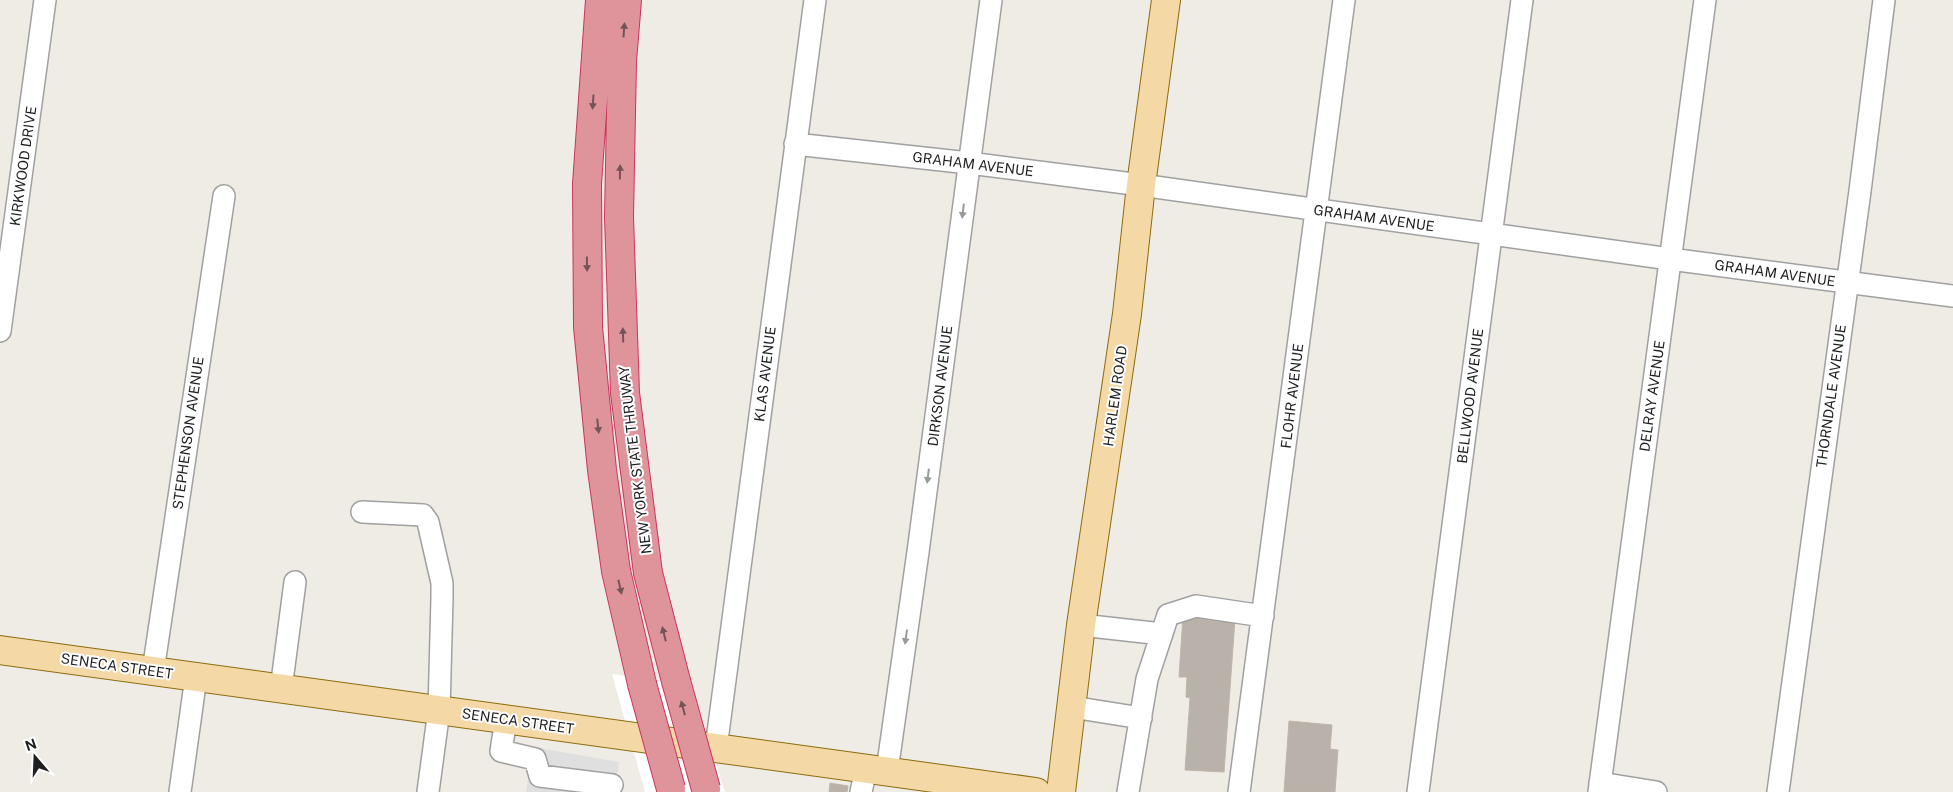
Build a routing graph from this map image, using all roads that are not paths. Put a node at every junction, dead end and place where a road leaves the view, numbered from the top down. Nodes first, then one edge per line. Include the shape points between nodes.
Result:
1 (45, 0) edge
2 (600, 0) edge
3 (627, 0) edge
4 (815, 0) edge
5 (991, 0) edge
6 (1166, 0) edge
7 (1344, 0) edge
8 (1522, 0) edge
9 (1705, 0) edge
10 (1884, 0) edge
11 (795, 144) junction
12 (969, 163) junction
13 (1141, 185) junction
14 (224, 196) dead end
15 (1316, 210) junction
16 (1491, 234) junction
17 (1670, 259) junction
18 (1847, 283) junction
19 (1953, 296) edge
20 (0, 332) edge
21 (362, 512) dead end
22 (296, 582) dead end
23 (1263, 616) junction
24 (1082, 625) junction
25 (1162, 634) junction
26 (0, 650) edge
27 (153, 671) junction
28 (196, 677) junction
29 (280, 689) junction
30 (1072, 707) junction
31 (439, 710) junction
32 (1141, 718) junction
33 (506, 719) junction
34 (716, 748) junction
35 (871, 777) edge
36 (612, 785) dead end
37 (1599, 787) edge
38 (706, 790) edge
39 (672, 791) edge
40 (180, 792) edge
41 (428, 792) edge
42 (1036, 792) edge
43 (1061, 792) edge
44 (1128, 792) edge
45 (1239, 792) edge
46 (1418, 792) edge
47 (1656, 792) edge
48 (1778, 792) edge

1 - 20 street, KIRKWOOD DRIVE
2 -> 39 highway, bridge via 587,184 588,326 616,571 642,684
38 -> 3 highway, NEW YORK STATE THRUWAY, bridge via 648,573 625,393 619,217 622,60
4 - 11 street, KLAS AVENUE
5 - 12 street, DIRKSON AVENUE
6 - 13 main road, HARLEM ROAD
7 - 15 street, FLOHR AVENUE
8 - 16 street, BELLWOOD AVENUE
9 - 17 street, DELRAY AVENUE
10 - 18 street, THORNDALE AVENUE
11 - 12 street, GRAHAM AVENUE
11 - 34 street, KLAS AVENUE
12 - 13 street, GRAHAM AVENUE
12 -> 35 street, DIRKSON AVENUE
13 - 15 street, GRAHAM AVENUE
13 - 24 main road, HARLEM ROAD via 1127,314
14 - 27 street, STEPHENSON AVENUE
15 - 16 street, GRAHAM AVENUE
15 - 23 street, FLOHR AVENUE
16 - 17 street, GRAHAM AVENUE
16 - 46 street, BELLWOOD AVENUE
17 - 18 street, GRAHAM AVENUE
17 - 37 street, DELRAY AVENUE
18 - 19 street, GRAHAM AVENUE
18 - 48 street, THORNDALE AVENUE
21 - 31 street via 423,515 428,522 442,582
22 - 29 street
23 - 25 street via 1196,606 1168,615
23 - 45 street, FLOHR AVENUE
24 - 25 street
24 - 30 main road, HARLEM ROAD
25 - 32 street via 1147,679
26 - 27 main road, SENECA STREET
27 - 28 main road, SENECA STREET
28 - 29 main road, SENECA STREET
28 - 40 street
29 - 31 main road, SENECA STREET
30 - 32 street
30 - 43 main road, HARLEM ROAD
31 - 33 main road, SENECA STREET
31 - 41 street
32 - 44 street
33 - 34 main road, SENECA STREET
33 - 36 street via 501,751 535,758 540,776
34 - 35 main road, SENECA STREET
35 - 42 main road, SENECA STREET
37 - 47 street

